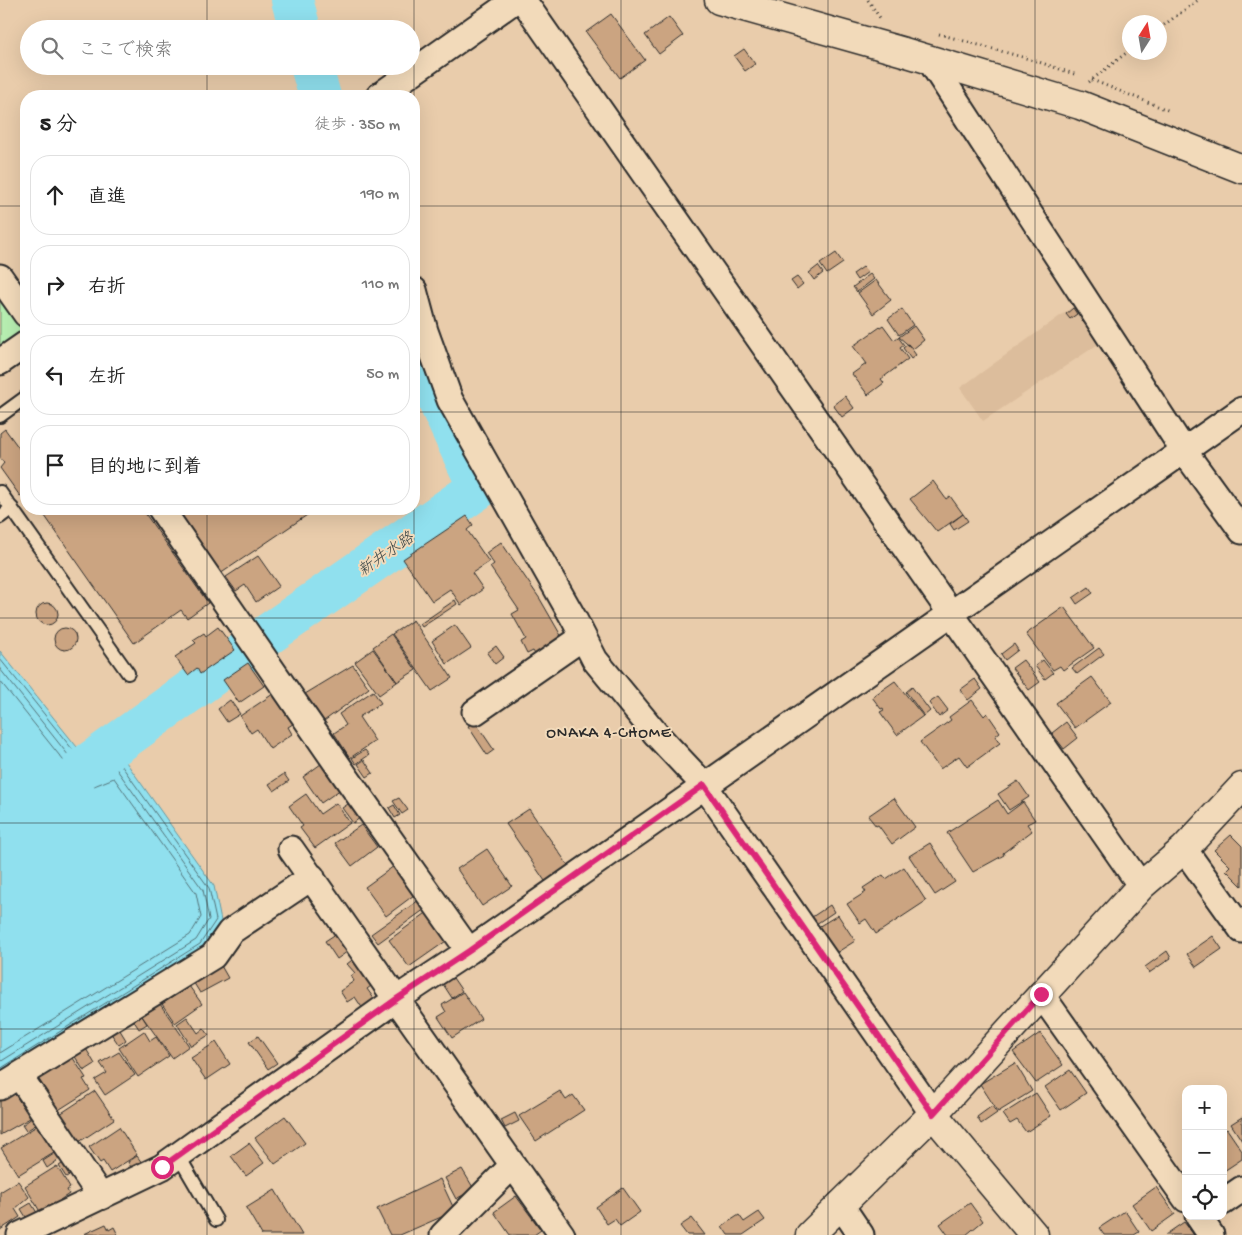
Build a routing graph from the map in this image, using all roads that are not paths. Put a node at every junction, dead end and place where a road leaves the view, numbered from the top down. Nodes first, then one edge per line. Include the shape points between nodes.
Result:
1 (515, 0) edge
2 (523, 0) edge
3 (719, 0) edge
4 (929, 59) junction
5 (420, 67) edge
6 (409, 75) edge
7 (388, 90) edge
8 (1242, 169) edge
9 (0, 277) edge
10 (20, 305) edge
11 (420, 312) edge
12 (20, 348) edge
13 (0, 362) edge
14 (20, 401) edge
15 (1242, 410) edge
16 (0, 416) edge
17 (1184, 452) junction
18 (0, 492) edge
19 (12, 508) junction
20 (165, 515) edge
21 (0, 517) edge
22 (1242, 531) edge
23 (950, 613) junction
24 (583, 637) junction
25 (128, 673) dead end
26 (475, 712) dead end
27 (704, 785) junction
28 (1242, 787) edge
29 (291, 849) dead end
30 (1184, 849) junction
31 (312, 877) junction
32 (1141, 886) junction
33 (1242, 930) edge
34 (469, 951) junction
35 (1041, 994) junction
36 (398, 998) junction
37 (10, 1081) edge
38 (933, 1114) junction
39 (178, 1155) junction
40 (513, 1165) junction
41 (1242, 1189) edge
42 (1182, 1193) edge
43 (101, 1197) junction
44 (1227, 1199) edge
45 (840, 1204) junction
46 (216, 1220) dead end
47 (20, 1235) edge
48 (443, 1235) edge
49 (562, 1235) edge
50 (810, 1235) edge
51 (861, 1235) edge
52 (1034, 1235) edge

1 - 5 street
2 - 23 street
3 - 4 street
4 - 8 street via 1072,103
4 - 17 street
6 - 7 street
9 - 10 street
11 - 24 street via 450,400
12 - 13 street
14 - 16 lane
15 - 17 street
17 - 22 street
17 - 23 street
18 - 19 lane
19 - 21 lane
19 - 25 lane
20 - 34 street
23 - 27 street
23 - 32 street
24 - 26 street
24 - 27 street via 600,667
27 - 34 street
27 - 38 street
28 - 30 street
29 - 31 street
30 - 32 street
30 - 33 street
31 - 36 street
31 - 37 street via 230,932 214,956
32 - 35 street
34 - 36 street
35 - 38 street
35 - 42 street
36 - 39 street
36 - 40 street
37 - 43 street
38 - 45 street
38 - 52 street
39 - 43 street via 162,1167
39 - 46 lane
40 - 48 street
40 - 49 street
41 - 44 street
43 - 47 street
45 - 50 street
45 - 51 street

